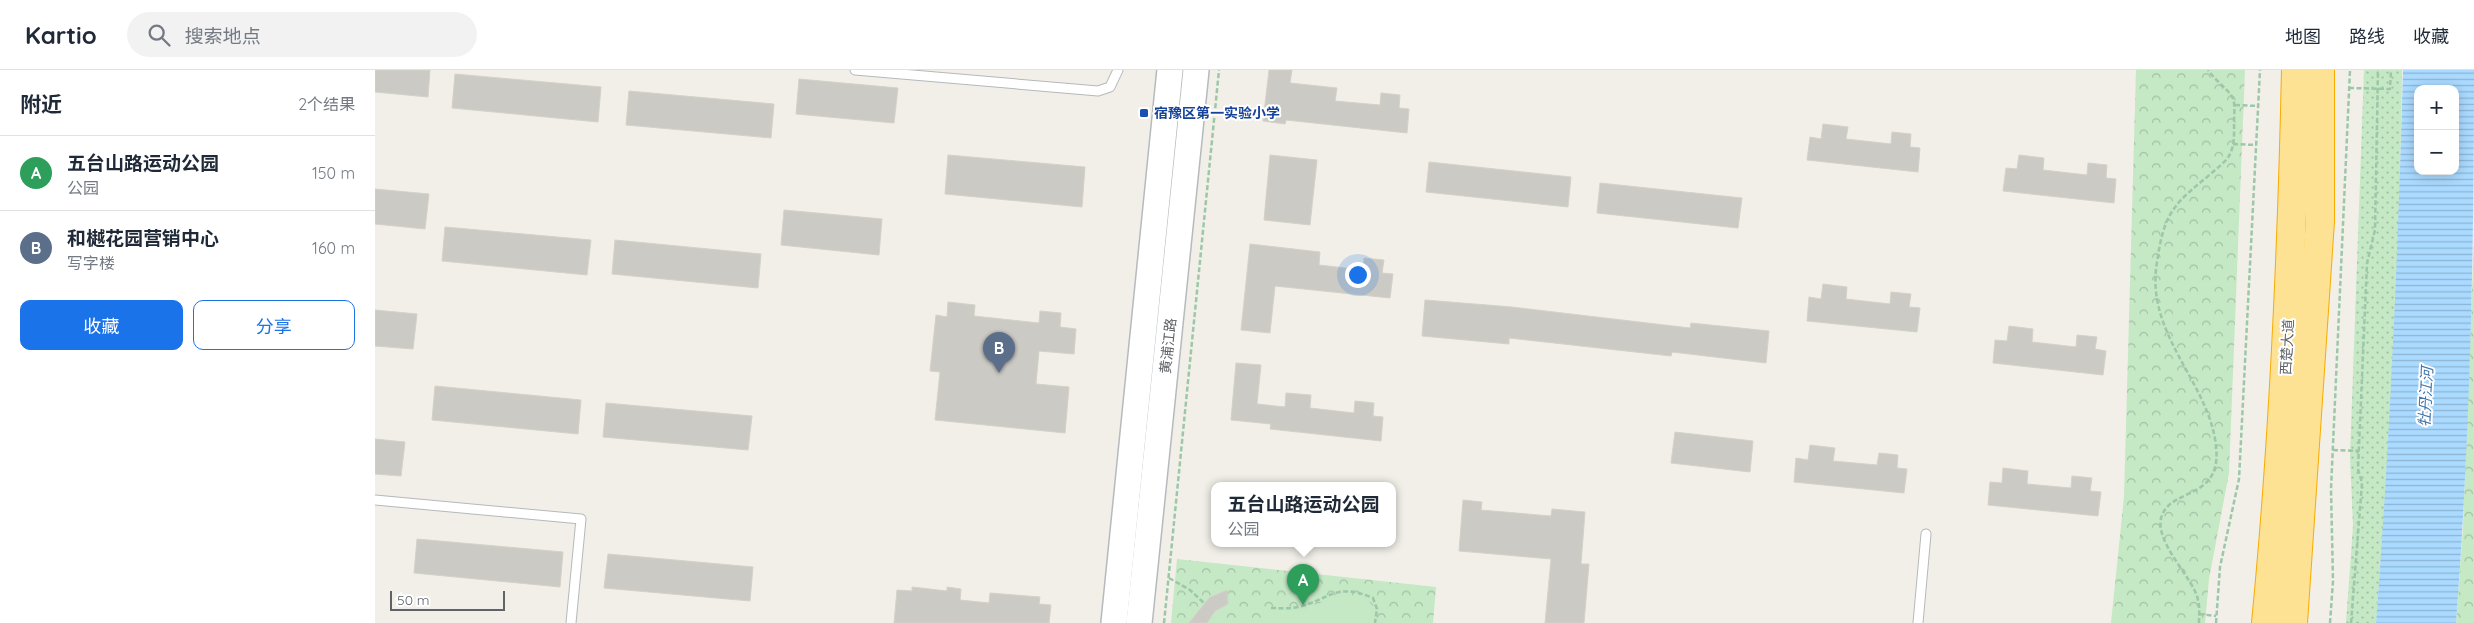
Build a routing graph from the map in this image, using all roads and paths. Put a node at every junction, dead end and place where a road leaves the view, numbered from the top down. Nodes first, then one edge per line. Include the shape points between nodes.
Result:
1 (855, 70) edge
2 (1118, 70) edge
3 (1170, 70) edge
4 (1196, 70) edge
5 (1219, 70) edge
6 (2207, 70) edge
7 (2259, 70) edge
8 (2296, 70) edge
9 (2320, 70) edge
10 (2350, 70) edge
11 (2378, 70) edge
12 (2391, 70) edge
13 (2349, 88) junction
14 (2377, 89) junction
15 (2235, 105) junction
16 (2258, 106) junction
17 (2233, 144) junction
18 (2256, 145) junction
19 (2333, 450) junction
20 (2359, 452) junction
21 (375, 500) edge
22 (1926, 534) dead end
23 (1169, 578) junction
24 (1204, 603) dead end
25 (1271, 608) dead end
26 (2199, 614) junction
27 (2216, 616) junction
28 (571, 623) edge
29 (1114, 623) edge
30 (1139, 623) edge
31 (1164, 623) edge
32 (1375, 623) edge
33 (1918, 623) edge
34 (2199, 623) edge
35 (2215, 623) edge
36 (2266, 623) edge
37 (2293, 623) edge
38 (2330, 623) edge
39 (2351, 623) edge

1 - 2 lane via 1098,91 1110,86
3 - 29 street, 黄浦江路
4 - 30 street, 黄浦江路
5 - 23 path
6 - 15 path
7 - 16 path
8 - 36 highway, 西楚大道 via 2290,295 2280,481
9 - 37 highway, 西楚大道 via 2320,221
10 - 13 path
11 - 14 path
12 - 14 path via 2390,89
13 - 14 path
13 - 19 path
14 - 20 path via 2375,230 2367,264
15 - 16 path
15 - 17 path
16 - 18 path
17 - 18 path
17 - 26 path via 2229,156 2174,207 2162,234 2156,266 2159,306 2172,345 2201,401 2216,442 2213,473 2204,487 2172,504 2162,516 2169,550 2198,599
18 - 27 path via 2239,479 2220,567
19 - 20 path
19 - 38 path
20 - 39 path via 2358,469 2362,483
21 - 28 lane via 581,519
22 - 33 lane
23 - 24 path
23 - 31 path
25 - 32 path via 1297,608 1330,593 1354,592 1373,598 1377,609
26 - 27 path
26 - 34 path
27 - 35 path

